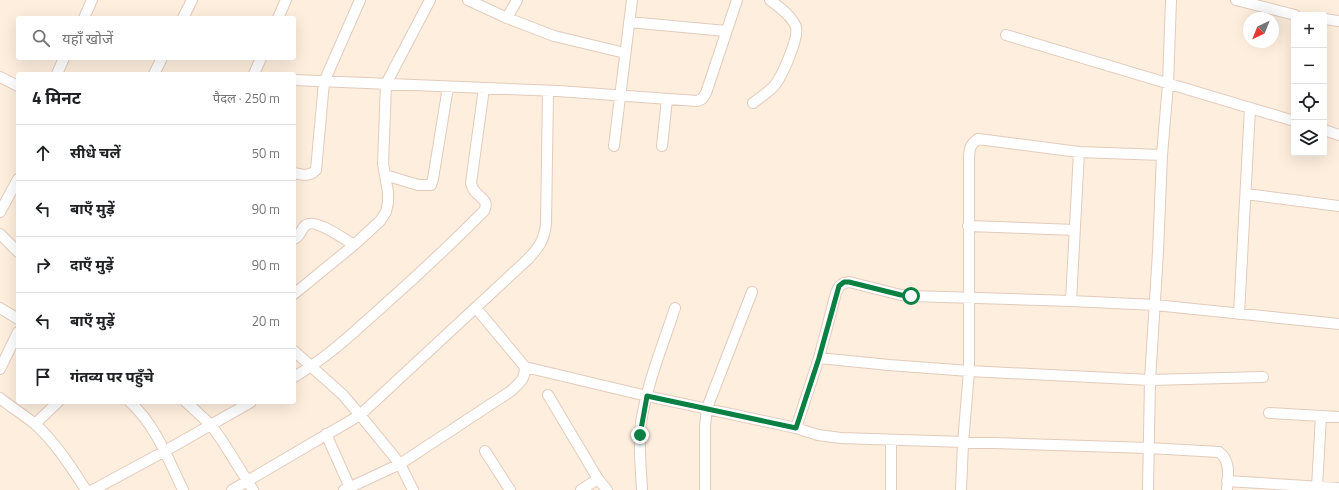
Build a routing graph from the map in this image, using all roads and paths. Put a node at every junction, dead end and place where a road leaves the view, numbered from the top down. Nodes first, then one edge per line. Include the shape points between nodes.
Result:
1 (92, 0) edge
2 (192, 0) edge
3 (286, 0) edge
4 (360, 0) edge
5 (430, 0) edge
6 (468, 0) edge
7 (516, 0) edge
8 (632, 0) edge
9 (737, 0) edge
10 (770, 0) edge
11 (1171, 0) edge
12 (1236, 0) edge
13 (1256, 3) edge
14 (1291, 14) edge
15 (85, 16) edge
16 (184, 16) edge
17 (279, 16) edge
18 (507, 18) junction
19 (1327, 19) edge
20 (1339, 21) edge
21 (629, 22) junction
22 (726, 31) junction
23 (1006, 35) dead end
24 (625, 53) junction
25 (63, 60) edge
26 (161, 60) edge
27 (260, 60) edge
28 (58, 72) edge
29 (155, 72) edge
30 (255, 72) edge
31 (0, 77) edge
32 (296, 80) edge
33 (324, 82) junction
34 (386, 84) junction
35 (1168, 84) junction
36 (16, 85) edge
37 (448, 87) junction
38 (484, 88) junction
39 (548, 91) junction
40 (619, 95) junction
41 (667, 99) junction
42 (753, 103) dead end
43 (1250, 108) junction
44 (1291, 120) edge
45 (1327, 131) edge
46 (1339, 135) edge
47 (614, 146) dead end
48 (662, 146) dead end
49 (1079, 152) junction
50 (1162, 155) junction
51 (296, 174) edge
52 (385, 175) junction
53 (16, 183) edge
54 (1246, 194) junction
55 (1339, 206) edge
56 (0, 212) edge
57 (968, 226) junction
58 (1075, 230) junction
59 (0, 234) edge
60 (296, 238) edge
61 (354, 244) junction
62 (16, 250) edge
63 (296, 292) edge
64 (752, 292) dead end
65 (968, 297) junction
66 (1071, 301) junction
67 (1155, 305) junction
68 (0, 308) edge
69 (476, 308) junction
70 (675, 308) dead end
71 (1239, 314) junction
72 (16, 318) edge
73 (1339, 324) edge
74 (16, 336) edge
75 (296, 353) edge
76 (819, 358) junction
77 (311, 367) junction
78 (525, 367) junction
79 (0, 369) edge
80 (969, 371) junction
81 (296, 376) edge
82 (1263, 377) dead end
83 (1150, 380) junction
84 (548, 395) dead end
85 (647, 396) junction
86 (0, 398) edge
87 (56, 404) edge
88 (132, 404) edge
89 (188, 404) edge
90 (248, 404) edge
91 (707, 408) junction
92 (1269, 413) dead end
93 (360, 415) junction
94 (1321, 416) junction
95 (1339, 417) edge
96 (35, 424) junction
97 (211, 425) junction
98 (796, 428) junction
99 (326, 434) junction
100 (891, 440) junction
101 (963, 443) junction
102 (1149, 448) junction
103 (165, 451) junction
104 (485, 451) dead end
105 (400, 464) junction
106 (598, 479) junction
107 (247, 481) junction
108 (1227, 485) edge
109 (1312, 488) edge
110 (1339, 488) edge
111 (348, 489) edge
112 (86, 490) edge
113 (93, 490) edge
114 (183, 490) edge
115 (232, 490) edge
116 (253, 490) edge
117 (413, 490) edge
118 (510, 490) edge
119 (581, 490) edge
120 (607, 490) edge
121 (642, 490) edge
122 (705, 490) edge
123 (891, 490) edge
124 (961, 490) edge
125 (1148, 490) edge

1 - 15 street
2 - 16 street
3 - 17 street
4 - 33 street
5 - 34 street
6 - 18 street
7 - 18 street
8 - 21 street
9 - 22 street
10 - 42 street via 793,20 797,34 779,79
11 - 35 street
12 - 13 street
13 - 14 street
18 - 24 street via 554,36
19 - 20 street
21 - 22 street
21 - 24 street
22 - 41 street via 702,99
23 - 35 street
24 - 40 street
25 - 28 street
26 - 29 street
27 - 30 street
31 - 36 street
32 - 33 street
33 - 34 street
33 - 51 street via 316,170 304,176
34 - 37 street
34 - 52 street via 383,164
35 - 43 street
35 - 50 street
37 - 38 street
37 - 52 street via 431,185 418,185
38 - 39 street
38 - 77 street via 471,183 486,202 484,211 436,259 332,352
39 - 40 street
39 - 69 street via 545,236 540,247
40 - 41 street
40 - 47 street
41 - 48 street
43 - 44 street
43 - 54 street
45 - 46 street
49 - 50 street
49 - 57 street via 978,139 972,143 969,149
49 - 58 street
50 - 67 street
52 - 61 street via 388,192 386,212 380,221
53 - 56 street
54 - 55 street
54 - 71 street
57 - 58 street
57 - 65 street
58 - 66 street
59 - 62 street
60 - 61 street via 301,234 304,226 310,223 317,224
61 - 63 street
64 - 91 street
65 - 66 street
65 - 76 street via 906,296 844,282 836,293
65 - 80 street
66 - 67 street
67 - 71 street
67 - 83 street
68 - 72 street
69 - 78 street
69 - 93 street
70 - 85 street
71 - 73 street
74 - 79 street
75 - 77 street
76 - 80 street
76 - 98 street
77 - 81 street
77 - 93 street
78 - 85 street
78 - 105 street via 522,381 511,391
80 - 83 street
80 - 101 street
82 - 83 street
83 - 102 street
84 - 106 street
85 - 91 street
85 - 121 street via 640,435
86 - 96 street
87 - 96 street
88 - 103 street via 147,422
89 - 97 street
90 - 97 street
91 - 98 street
91 - 122 street
92 - 94 street
93 - 99 street
93 - 105 street
94 - 95 street
94 - 109 street
96 - 112 street via 64,456
97 - 103 street
97 - 107 street
98 - 100 street via 818,435 841,438
99 - 107 street
99 - 111 street
100 - 101 street
100 - 123 street
101 - 102 street
101 - 124 street
102 - 108 street via 1220,452 1228,462
102 - 125 street
103 - 113 street
103 - 114 street
104 - 118 street
105 - 111 street
105 - 117 street
106 - 119 street
106 - 120 street
107 - 115 street
107 - 116 street
108 - 109 street
109 - 110 street

